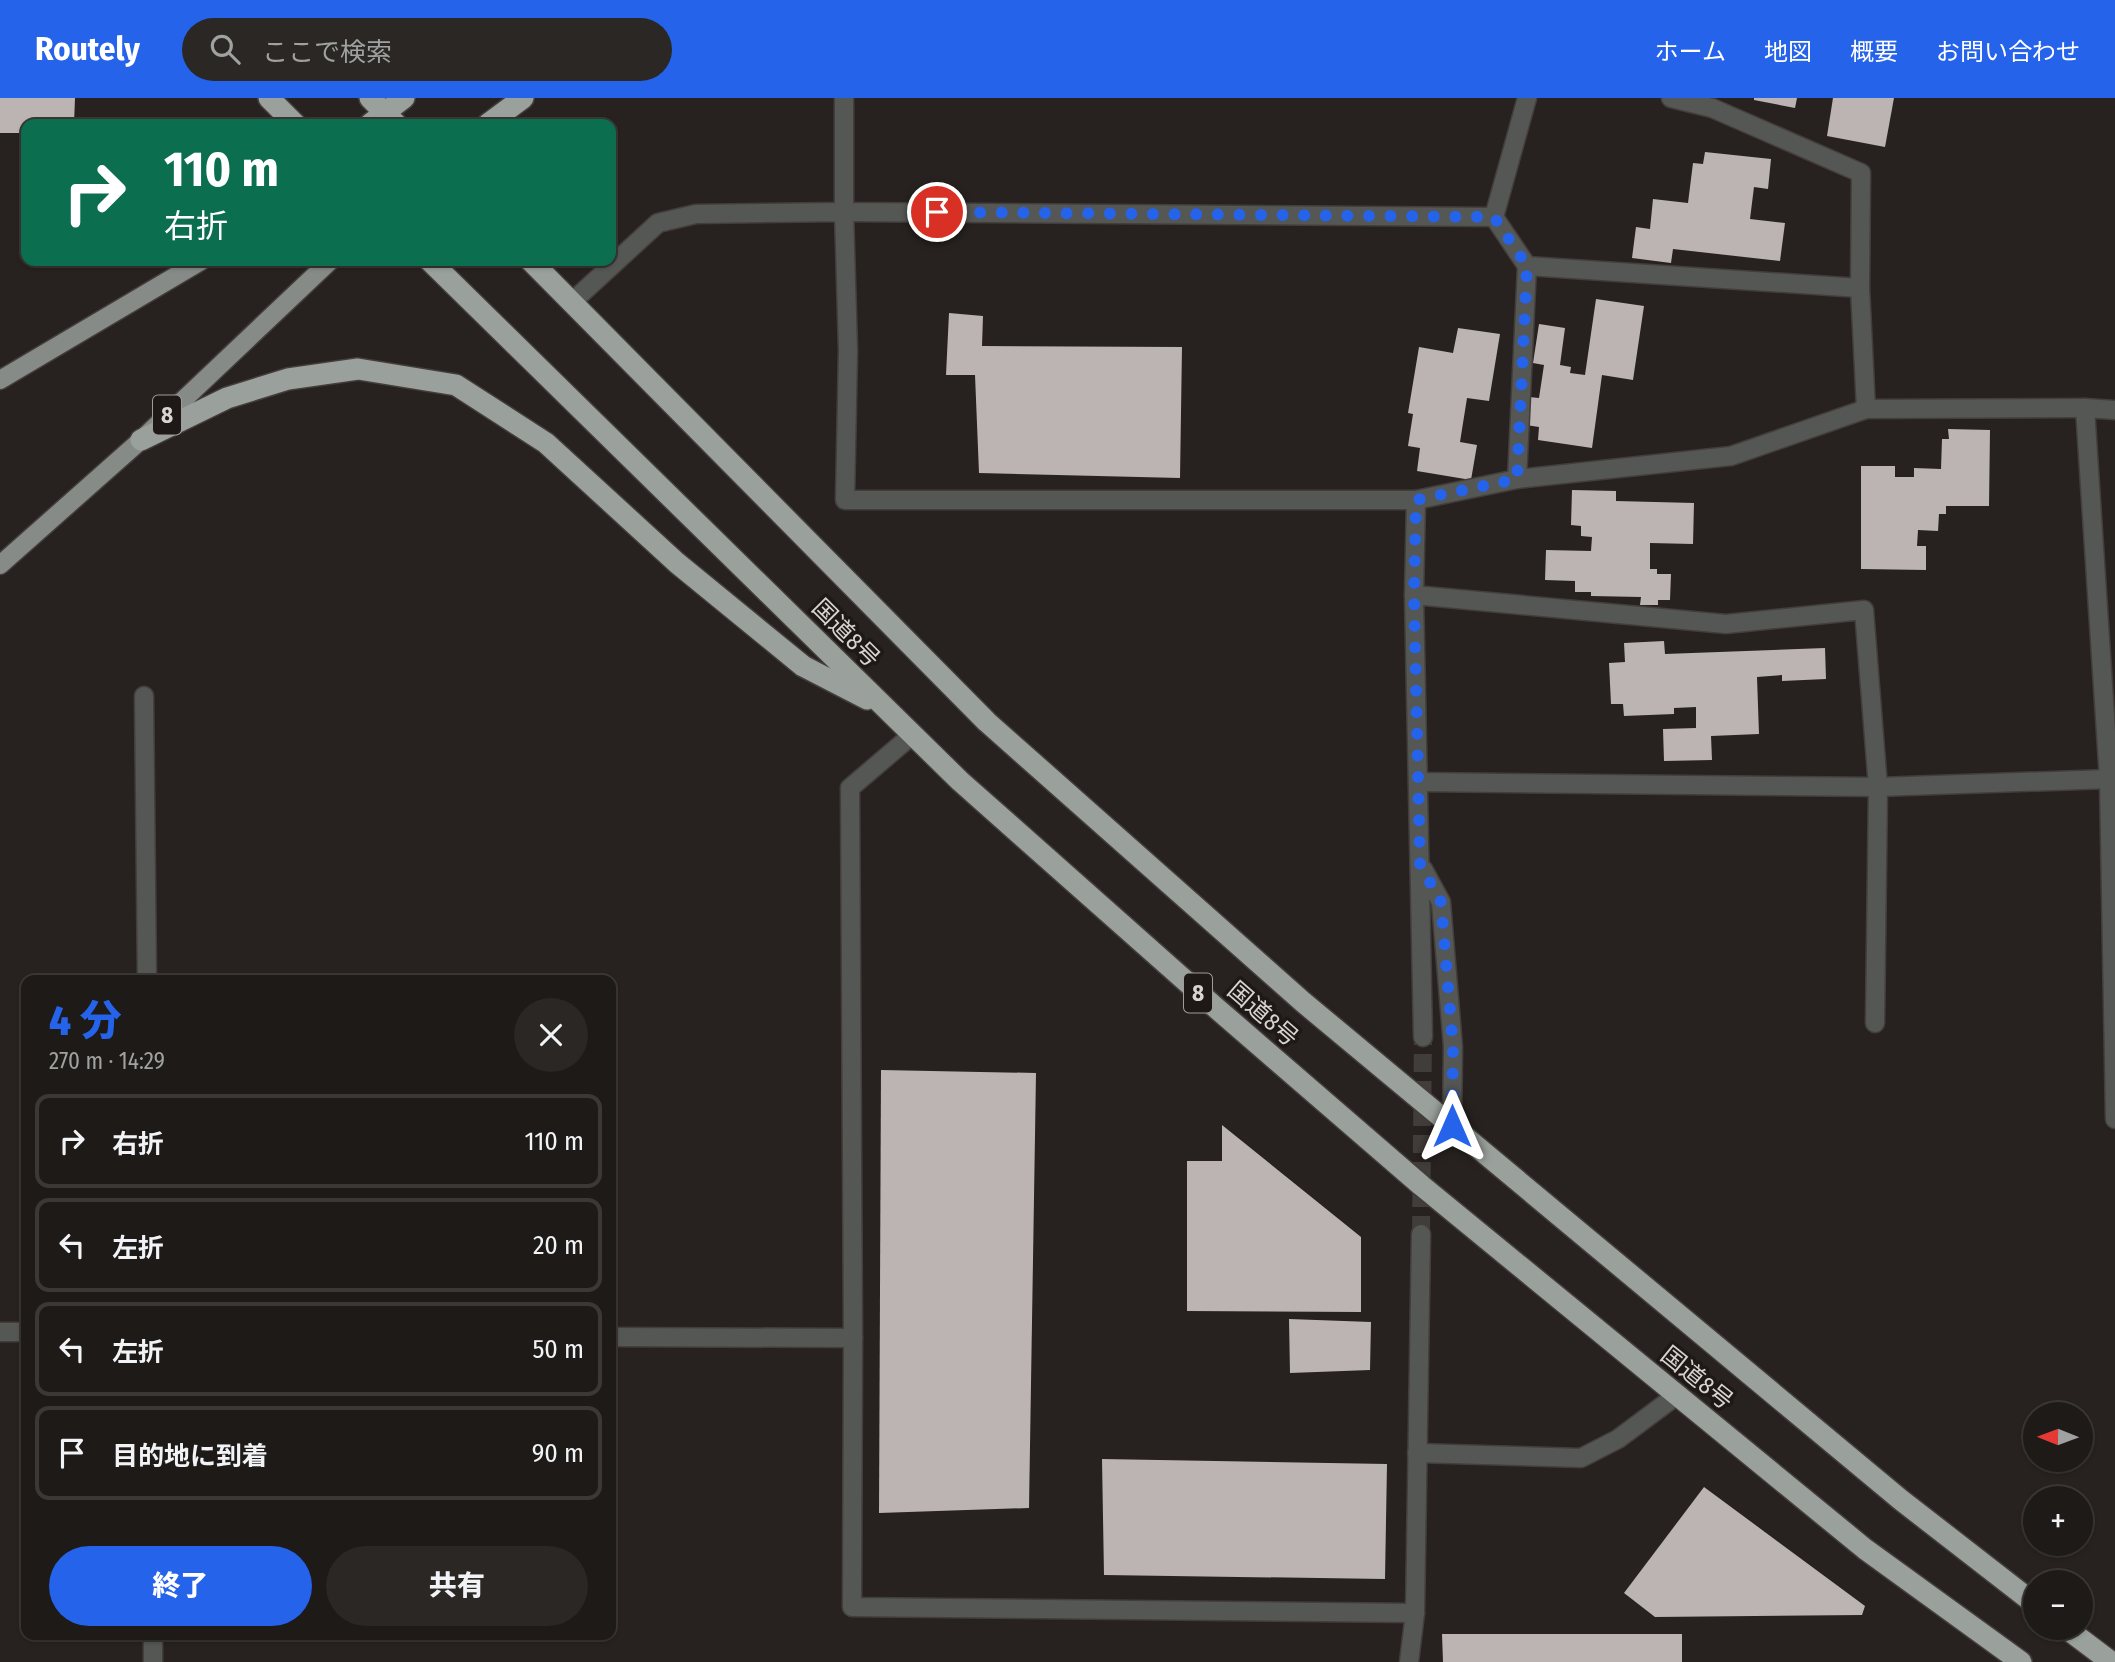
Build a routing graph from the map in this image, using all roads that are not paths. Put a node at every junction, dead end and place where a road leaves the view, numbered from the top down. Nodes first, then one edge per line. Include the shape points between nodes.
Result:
1 (269, 98) edge
2 (404, 98) edge
3 (523, 98) edge
4 (844, 98) edge
5 (1527, 98) edge
6 (1671, 98) edge
7 (380, 115) edge
8 (290, 119) edge
9 (495, 119) edge
10 (844, 212) junction
11 (1494, 217) junction
12 (616, 262) edge
13 (193, 266) edge
14 (325, 266) edge
15 (435, 266) edge
16 (536, 266) edge
17 (611, 266) edge
18 (1527, 266) junction
19 (1860, 288) junction
20 (572, 302) junction
21 (0, 380) edge
22 (2085, 408) junction
23 (1866, 410) junction
24 (2115, 410) edge
25 (141, 440) junction
26 (1517, 479) junction
27 (1416, 500) junction
28 (0, 565) edge
29 (1414, 595) junction
30 (144, 696) dead end
31 (887, 710) junction
32 (912, 734) junction
33 (2109, 779) junction
34 (1419, 782) junction
35 (1878, 787) junction
36 (1420, 864) junction
37 (147, 975) edge
38 (1875, 1023) dead end
39 (1423, 1037) tunnel mouth
40 (2115, 1119) edge
41 (1452, 1126) junction
42 (1421, 1234) tunnel mouth
43 (0, 1332) edge
44 (21, 1332) edge
45 (616, 1337) edge
46 (853, 1338) junction
47 (1677, 1395) junction
48 (1417, 1453) junction
49 (2023, 1595) edge
50 (1415, 1613) junction
51 (153, 1640) edge
52 (2082, 1640) edge
53 (153, 1662) edge
54 (1409, 1662) edge
55 (2021, 1662) edge
56 (2110, 1662) edge

1 - 8 highway
2 - 7 highway
3 - 9 highway
4 - 10 street
5 - 11 street
6 - 19 street via 1712,108 1861,173
10 - 11 street
10 - 12 street via 696,214 658,223
10 - 27 street via 848,350 845,500
11 - 18 street
13 - 21 main road
14 - 25 main road, 8
15 - 31 highway, 国道8号 / 8
16 - 20 highway, 国道8号
17 - 20 street
18 - 19 street
18 - 26 street
19 - 23 street
20 - 41 highway, 国道8号 via 987,722 1303,1002
22 - 23 street
22 - 24 street
22 - 33 street
23 - 26 street via 1731,456
25 - 28 main road, 8
25 - 31 highway via 227,398 288,379 358,369 456,385 546,443 677,563 803,666
26 - 27 street
27 - 29 street
29 - 34 street
29 - 35 street via 1726,624 1864,610
30 - 37 street
31 - 32 highway, 国道8号 / 8
32 - 46 street via 850,788
32 - 47 highway, 国道8号 / 8 via 1422,1186
33 - 35 street
33 - 40 street
34 - 35 street
34 - 36 street
35 - 38 street
36 - 39 street
36 - 41 street via 1441,902 1453,1047
41 - 49 highway, 国道8号 via 1901,1500
42 - 48 street
43 - 44 street
45 - 46 street
46 - 50 street via 852,1607
47 - 48 street via 1619,1439 1581,1458
47 - 55 highway, 国道8号 / 8 via 1865,1549
48 - 50 street
50 - 54 street
51 - 53 street
52 - 56 highway

